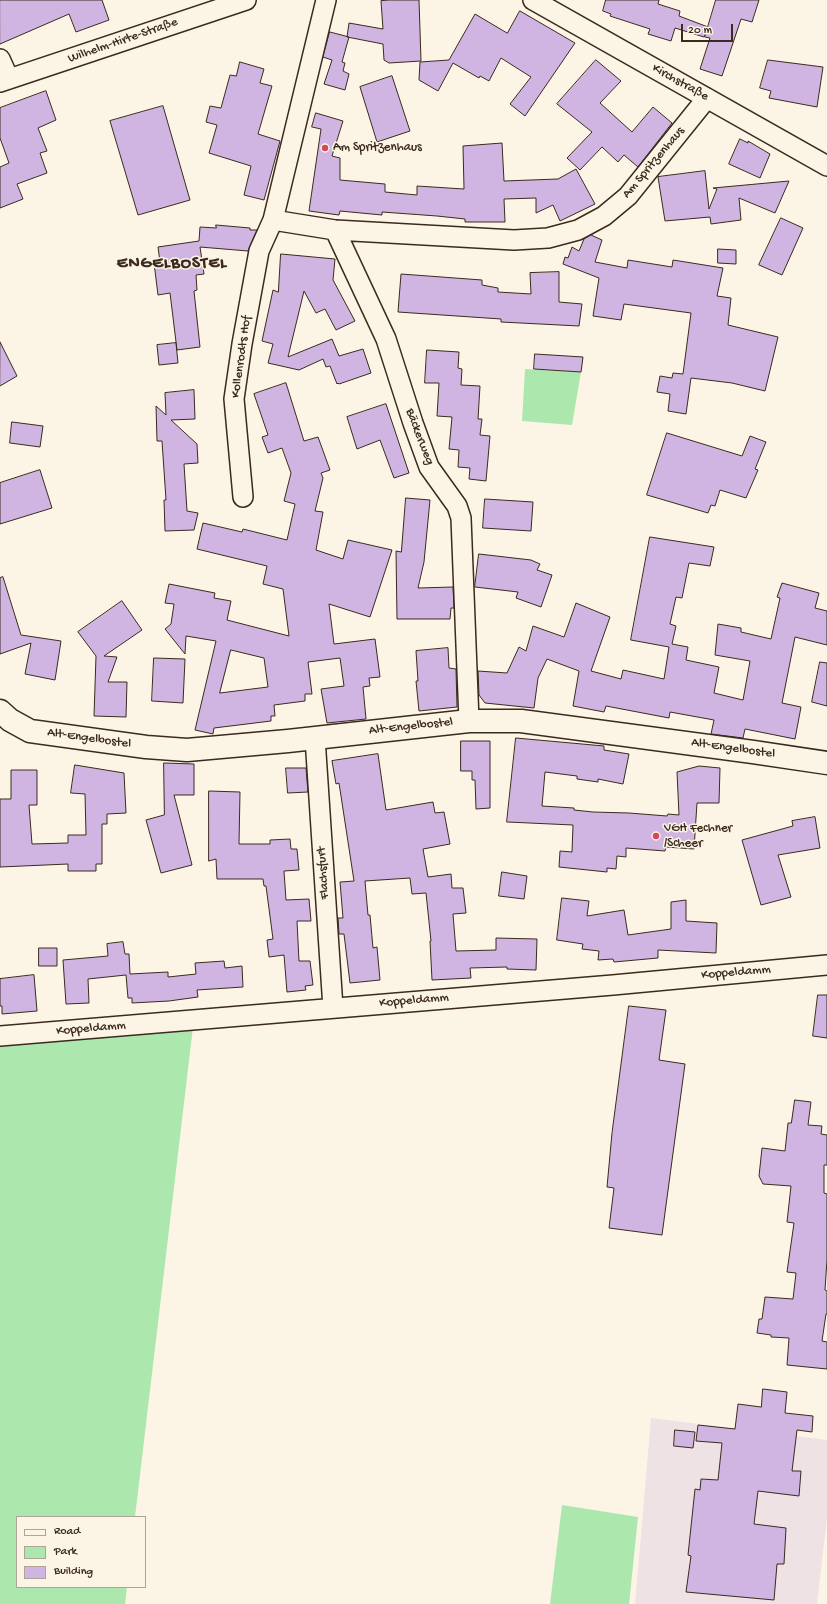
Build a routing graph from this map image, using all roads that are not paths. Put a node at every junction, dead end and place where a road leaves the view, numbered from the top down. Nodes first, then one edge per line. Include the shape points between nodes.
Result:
1 (246, 0) edge
2 (326, 0) edge
3 (533, 0) edge
4 (0, 59) edge
5 (5, 81) edge
6 (708, 98) junction
7 (827, 166) edge
8 (273, 220) junction
9 (335, 230) junction
10 (243, 497) dead end
11 (3, 721) edge
12 (469, 721) junction
13 (315, 738) junction
14 (827, 763) edge
15 (827, 965) edge
16 (333, 1008) junction
17 (0, 1036) edge

1 - 5 street, Wilhelm-Hirte-Straße
2 - 8 street
3 - 6 street, Kirchstraße
4 - 5 street
6 - 7 street, Kirchstraße
6 - 9 street, Am Spritzenhaus via 628,196 604,216 578,230 548,238 514,240
8 - 9 street, Am Spritzenhaus
8 - 10 street, Kollenrodts Hof via 259,251 234,399
9 - 12 street, Bäckerweg via 386,339 412,423 429,467 457,506 461,518
11 - 13 street, Alt-Engelbostel via 30,731 187,750
12 - 13 street, Alt-Engelbostel
12 - 14 street, Alt-Engelbostel via 521,721
13 - 16 street, Flachsfurt
15 - 16 street, Koppeldamm
16 - 17 street, Koppeldamm

